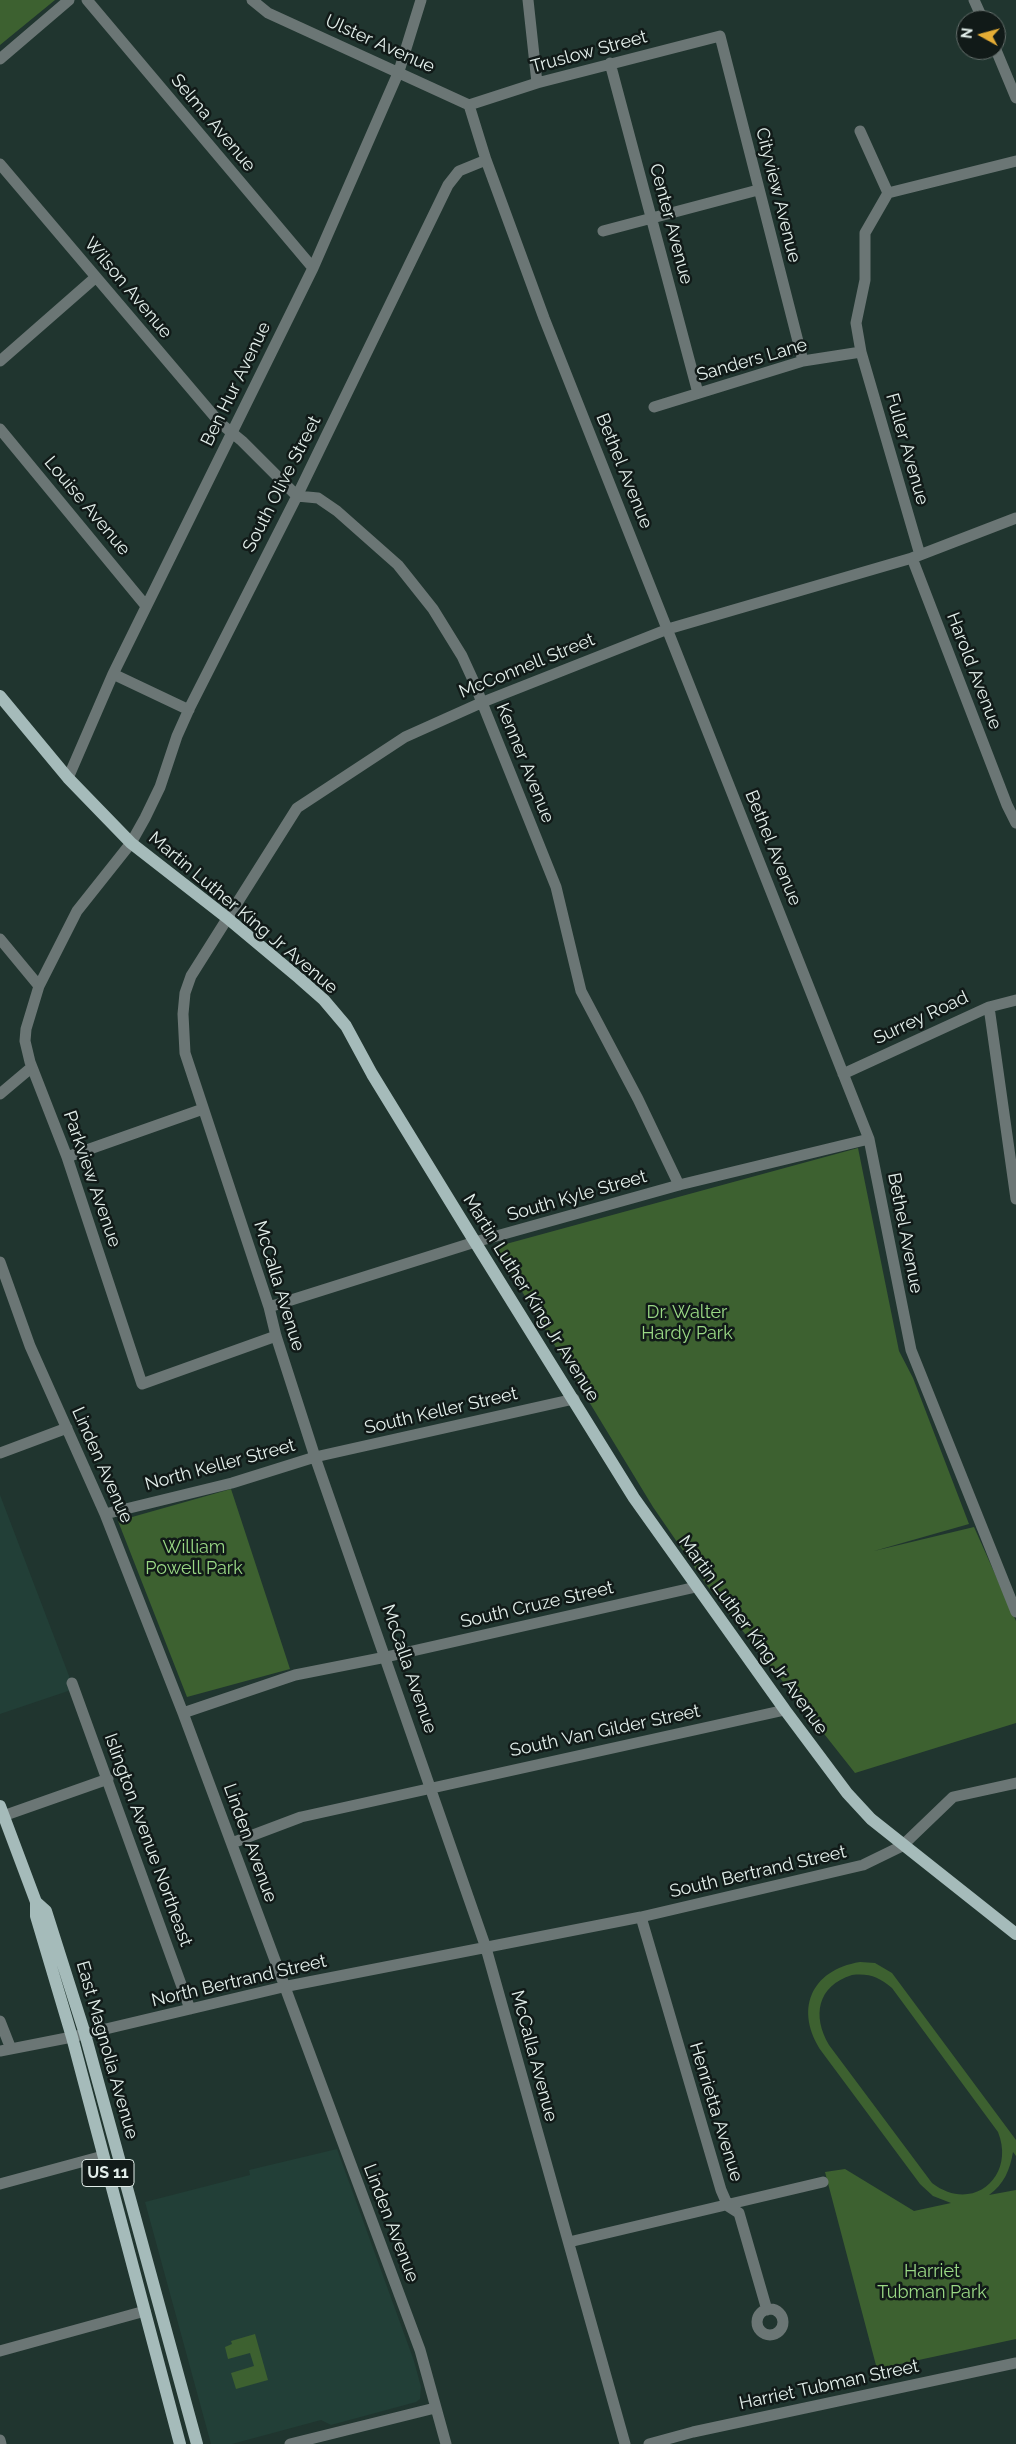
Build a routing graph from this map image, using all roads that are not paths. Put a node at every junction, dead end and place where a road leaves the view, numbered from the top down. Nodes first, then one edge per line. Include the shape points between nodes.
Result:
1 (69, 0) edge
2 (87, 0) edge
3 (252, 0) edge
4 (422, 0) edge
5 (528, 0) edge
6 (720, 36) joint
7 (0, 59) edge
8 (1000, 60) edge
9 (610, 64) junction
10 (399, 71) junction
11 (537, 83) junction
12 (1016, 98) edge
13 (469, 104) junction
14 (860, 131) dead end
15 (486, 160) junction
16 (1016, 161) edge
17 (0, 164) edge
18 (758, 190) junction
19 (888, 193) junction
20 (652, 218) junction
21 (602, 231) dead end
22 (312, 268) junction
23 (96, 277) junction
24 (861, 352) junction
25 (0, 361) edge
26 (803, 362) junction
27 (698, 393) junction
28 (654, 407) dead end
29 (0, 429) edge
30 (232, 432) junction
31 (297, 496) junction
32 (1016, 518) edge
33 (916, 556) junction
34 (146, 606) junction
35 (668, 629) junction
36 (113, 674) junction
37 (0, 696) edge
38 (483, 702) junction
39 (188, 710) junction
40 (68, 778) junction
41 (1016, 824) edge
42 (131, 843) junction
43 (226, 917) junction
44 (0, 939) edge
45 (39, 986) junction
46 (1016, 1000) edge
47 (989, 1007) junction
48 (32, 1067) junction
49 (843, 1074) junction
50 (0, 1094) edge
51 (203, 1109) junction
52 (869, 1139) junction
53 (67, 1157) junction
54 (679, 1185) junction
55 (1016, 1199) edge
56 (475, 1242) junction
57 (0, 1262) edge
58 (269, 1307) junction
59 (276, 1336) junction
60 (574, 1399) junction
61 (67, 1428) junction
62 (0, 1453) edge
63 (315, 1457) junction
64 (105, 1514) junction
65 (696, 1586) junction
66 (1016, 1612) edge
67 (386, 1657) junction
68 (72, 1683) dead end
69 (785, 1710) junction
70 (183, 1713) junction
71 (108, 1779) junction
72 (1016, 1783) edge
73 (432, 1787) junction
74 (1, 1813) edge
75 (232, 1843) junction
76 (902, 1846) junction
77 (36, 1902) junction
78 (641, 1916) junction
79 (1016, 1934) edge
80 (486, 1948) junction
81 (283, 1987) junction
82 (190, 2009) junction
83 (0, 2021) edge
84 (85, 2034) junction
85 (72, 2037) junction
86 (5, 2050) edge
87 (103, 2156) junction
88 (823, 2182) dead end
89 (0, 2184) edge
90 (728, 2206) junction
91 (569, 2242) junction
92 (767, 2310) dead end
93 (145, 2311) junction
94 (0, 2351) edge
95 (1016, 2363) edge
96 (435, 2408) junction
97 (0, 2440) edge
98 (1, 2444) edge
99 (180, 2444) edge
100 (198, 2444) edge
101 (290, 2444) edge
102 (446, 2444) edge
103 (625, 2444) edge
104 (650, 2444) edge

1 - 7 street
2 - 22 street, Selma Avenue
3 - 10 street, Ulster Avenue via 268,13
4 - 10 street, Ben Hur Avenue
5 - 11 street
6 - 9 street, Truslow Street
6 - 18 street, Cityview Avenue
8 - 12 street
9 - 11 street, Truslow Street
9 - 20 street, Center Avenue
10 - 13 street, Ulster Avenue
10 - 22 street, Ben Hur Avenue
11 - 13 street, Truslow Street
13 - 15 street, Bethel Avenue
14 - 19 street
15 - 31 street, South Olive Street via 459,171 448,185
15 - 35 street, Bethel Avenue via 544,318
16 - 19 street
17 - 23 street, Wilson Avenue
18 - 20 street
18 - 26 street, Cityview Avenue
19 - 24 street, Fuller Avenue via 865,233 865,280 856,323
20 - 21 street
20 - 27 street, Center Avenue
22 - 30 street, Ben Hur Avenue
23 - 25 street
23 - 30 street, Wilson Avenue via 220,423
24 - 26 street, Sanders Lane
24 - 33 street, Fuller Avenue
26 - 27 street, Sanders Lane
27 - 28 street, Sanders Lane
29 - 34 street, Louise Avenue
30 - 31 street
30 - 34 street, Ben Hur Avenue
31 - 38 street, Kenner Avenue via 318,498 338,510 398,565 448,632
31 - 39 street, South Olive Street
32 - 33 street, McConnell Street
33 - 35 street, McConnell Street
33 - 41 street, Harold Avenue
34 - 36 street, Ben Hur Avenue
35 - 38 street, McConnell Street
35 - 49 street, Bethel Avenue
36 - 39 street
36 - 40 street, Ben Hur Avenue
37 - 40 main road, Martin Luther King Jr Avenue
38 - 43 street, McConnell Street via 405,737 297,808
38 - 54 street, Kenner Avenue via 556,887 581,991
39 - 42 street, South Olive Street via 160,787
40 - 42 main road, Martin Luther King Jr Avenue
42 - 43 main road, Martin Luther King Jr Avenue
42 - 45 street, Parkview Avenue via 77,911
43 - 51 street, McCalla Avenue via 198,962 185,993 183,1043
43 - 56 main road, Martin Luther King Jr Avenue via 318,994 346,1026
44 - 45 street
45 - 48 street, Parkview Avenue via 26,1029 27,1052
46 - 47 street, Surrey Road
47 - 49 street, Surrey Road
47 - 55 street
48 - 50 street
48 - 53 street, Parkview Avenue
49 - 52 street, Bethel Avenue
51 - 53 street
51 - 58 street, McCalla Avenue
52 - 54 street, South Kyle Street
52 - 66 street, Bethel Avenue via 911,1350
53 - 59 street, Parkview Avenue via 142,1384
54 - 56 street, South Kyle Street
56 - 58 street, South Kyle Street
56 - 60 main road, Martin Luther King Jr Avenue
57 - 61 street, Linden Avenue via 30,1346
58 - 59 street, McCalla Avenue
59 - 63 street, McCalla Avenue
60 - 63 street, South Keller Street
60 - 65 main road, Martin Luther King Jr Avenue via 634,1498
61 - 62 street
61 - 64 street, Linden Avenue
63 - 64 street, North Keller Street via 232,1483
63 - 67 street, McCalla Avenue
64 - 70 street, Linden Avenue
65 - 67 street, South Cruze Street
65 - 69 main road, Martin Luther King Jr Avenue
67 - 70 street, South Cruze Street via 295,1675
67 - 73 street, McCalla Avenue
68 - 71 street, Islington Avenue Northeast
69 - 73 street, South Van Gilder Street
69 - 76 main road, Martin Luther King Jr Avenue via 847,1793
70 - 75 street, Linden Avenue
71 - 74 street
71 - 82 street, Islington Avenue Northeast
72 - 76 street, South Bertrand Street via 953,1797
73 - 75 street, South Van Gilder Street via 301,1818
73 - 80 street, McCalla Avenue
74 - 77 main road, East Magnolia Avenue / US 11
75 - 81 street, Linden Avenue
76 - 78 street, South Bertrand Street via 863,1866
76 - 79 main road, Martin Luther King Jr Avenue
77 - 84 main road, East Magnolia Avenue via 46,1911
77 - 85 main road, East Magnolia Avenue / US 11 via 36,1916
78 - 80 street, South Bertrand Street
78 - 90 street, Henrietta Avenue
80 - 81 street, North Bertrand Street
80 - 91 street, McCalla Avenue
81 - 82 street, North Bertrand Street
81 - 96 street, Linden Avenue via 420,2350
82 - 84 street, North Bertrand Street
83 - 86 street
84 - 85 street, North Bertrand Street
84 - 100 main road, East Magnolia Avenue
85 - 86 street, North Bertrand Street
85 - 87 main road, East Magnolia Avenue / US 11
87 - 89 street
87 - 93 main road, East Magnolia Avenue / US 11
88 - 90 street
90 - 91 street
90 - 92 street, Henrietta Avenue via 739,2213
91 - 103 street, McCalla Avenue
93 - 94 street
93 - 99 main road, East Magnolia Avenue / US 11
95 - 104 street, Harriet Tubman Street via 692,2432
96 - 101 street
96 - 102 street, Linden Avenue
97 - 98 street

